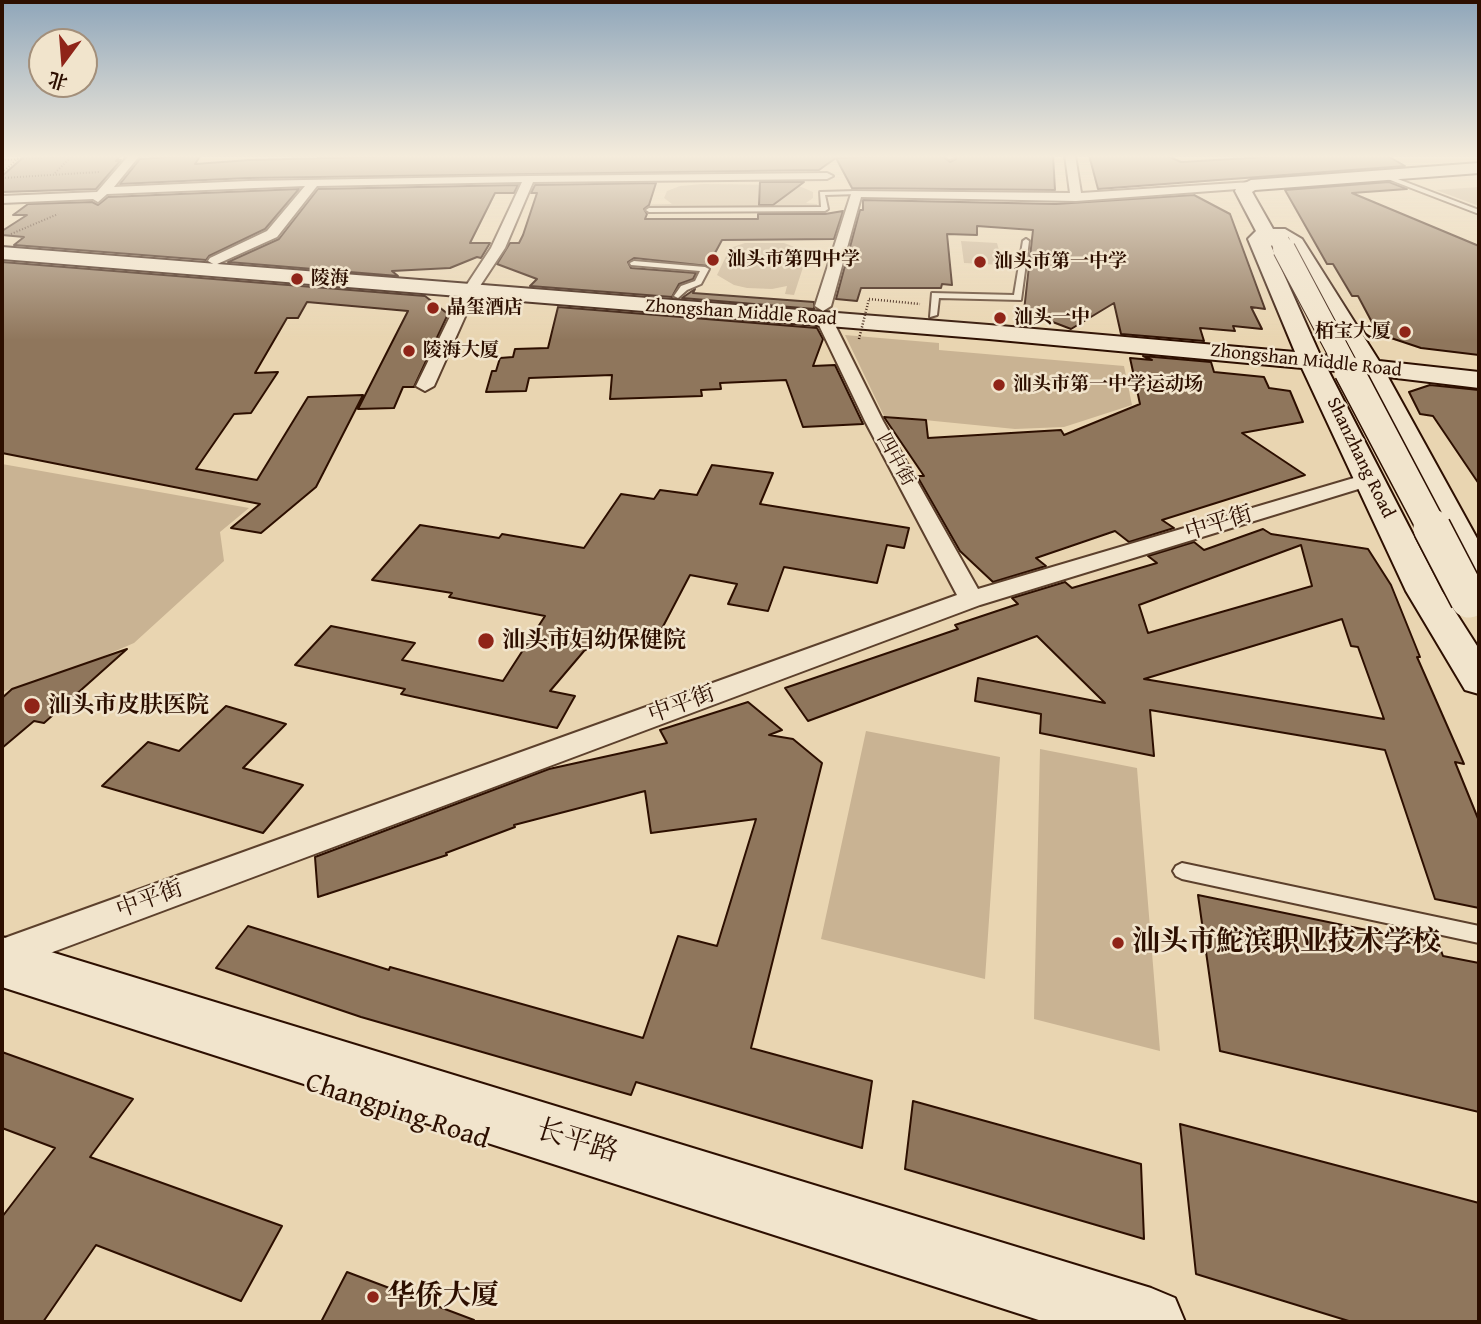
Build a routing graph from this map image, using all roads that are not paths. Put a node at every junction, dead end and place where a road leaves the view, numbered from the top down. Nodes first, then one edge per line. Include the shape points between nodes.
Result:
1 (286, 217) edge
2 (512, 217) edge
3 (849, 217) edge
4 (1260, 217) edge
5 (1268, 217) edge
6 (1273, 236) junction
7 (1026, 241) dead end
8 (2, 244) edge
9 (2, 253) edge
10 (215, 261) junction
11 (634, 264) dead end
12 (472, 288) junction
13 (678, 296) junction
14 (823, 313) junction
15 (933, 315) junction
16 (1309, 355) junction
17 (1366, 361) junction
18 (1479, 369) edge
19 (1479, 380) edge
20 (425, 386) dead end
21 (1371, 479) junction
22 (1470, 582) edge
23 (971, 599) junction
24 (1479, 677) edge
25 (1182, 871) dead end
26 (1479, 935) edge
27 (2, 955) edge
28 (2, 962) edge
29 (2, 986) edge
30 (1074, 1322) edge
31 (1151, 1322) edge

1 - 10 street via 272,234
2 - 12 street
3 - 14 street
4 - 6 street, Shanzhang Road
5 - 6 street, Shanzhang Road
6 - 16 street, Shanzhang Road via 1258,239
6 - 17 street, Shanzhang Road via 1295,243
6 - 22 street, Shanzhang Road, bridge
7 - 15 lane via 1018,298 935,295
8 - 10 street, Zhongshan Middle Road
9 - 12 street, Zhongshan Middle Road
10 - 12 street, Zhongshan Middle Road
11 - 13 lane via 705,269 698,282
12 - 13 street, Zhongshan Middle Road
12 - 14 street, Zhongshan Middle Road
12 - 20 street
13 - 14 street, Zhongshan Middle Road
14 - 15 street, Zhongshan Middle Road
14 - 16 street, Zhongshan Middle Road
14 - 23 street, 四中街 via 874,421
15 - 16 street, Zhongshan Middle Road
16 - 17 street, Zhongshan Middle Road
16 - 21 street, Shanzhang Road
17 - 18 street, Zhongshan Middle Road
17 - 19 street, Zhongshan Middle Road
17 - 22 street, Shanzhang Road
21 - 23 street, 中平街
21 - 24 street, Shanzhang Road via 1424,591
22 - 24 street, Shanzhang Road
23 - 27 street, 中平街
25 - 26 lane
28 - 31 street, 长平路
29 - 30 street, Changping Road

